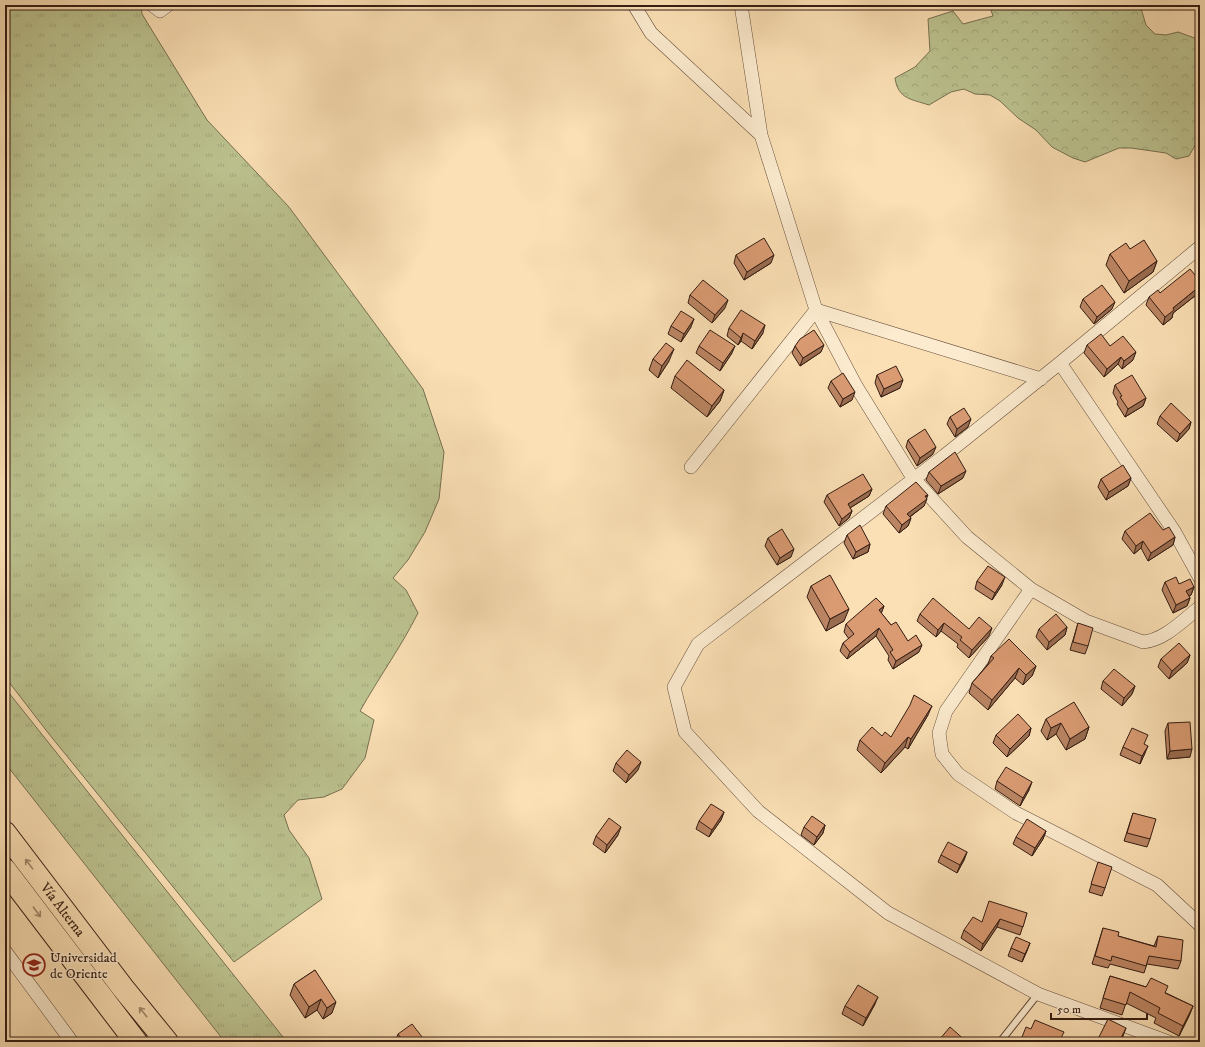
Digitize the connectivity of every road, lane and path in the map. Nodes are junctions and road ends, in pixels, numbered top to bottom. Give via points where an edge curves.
1 (152, 5) edge
2 (168, 5) edge
3 (634, 5) edge
4 (741, 5) edge
5 (762, 135) junction
6 (1200, 247) edge
7 (816, 310) junction
8 (1060, 363) junction
9 (1041, 379) junction
10 (691, 467) dead end
11 (914, 478) junction
12 (1200, 578) edge
13 (1031, 589) junction
14 (1200, 607) edge
15 (5, 833) edge
16 (5, 870) edge
17 (1200, 925) edge
18 (5, 951) edge
19 (1038, 994) junction
20 (72, 1042) edge
21 (136, 1042) edge
22 (167, 1042) edge
23 (1000, 1042) edge
24 (1169, 1042) edge

1 - 2 street via 160,11
3 - 5 street via 652,33
4 - 5 street
5 - 7 street
6 - 8 street
7 - 9 street
7 - 10 street
7 - 11 street via 856,386
8 - 9 street
8 - 12 street via 1174,531
9 - 11 street
11 - 13 street via 967,537
11 - 19 street via 698,644 674,687 681,717 685,732 758,812 888,913
13 - 14 street via 1086,621 1143,642 1160,638
13 - 17 street via 946,711 939,733 942,754 958,774 1016,813 1157,885
22 -> 15 highway, Vía Alterna
16 -> 21 highway, Vía Alterna
18 - 20 street
19 - 23 lane
19 - 24 street

